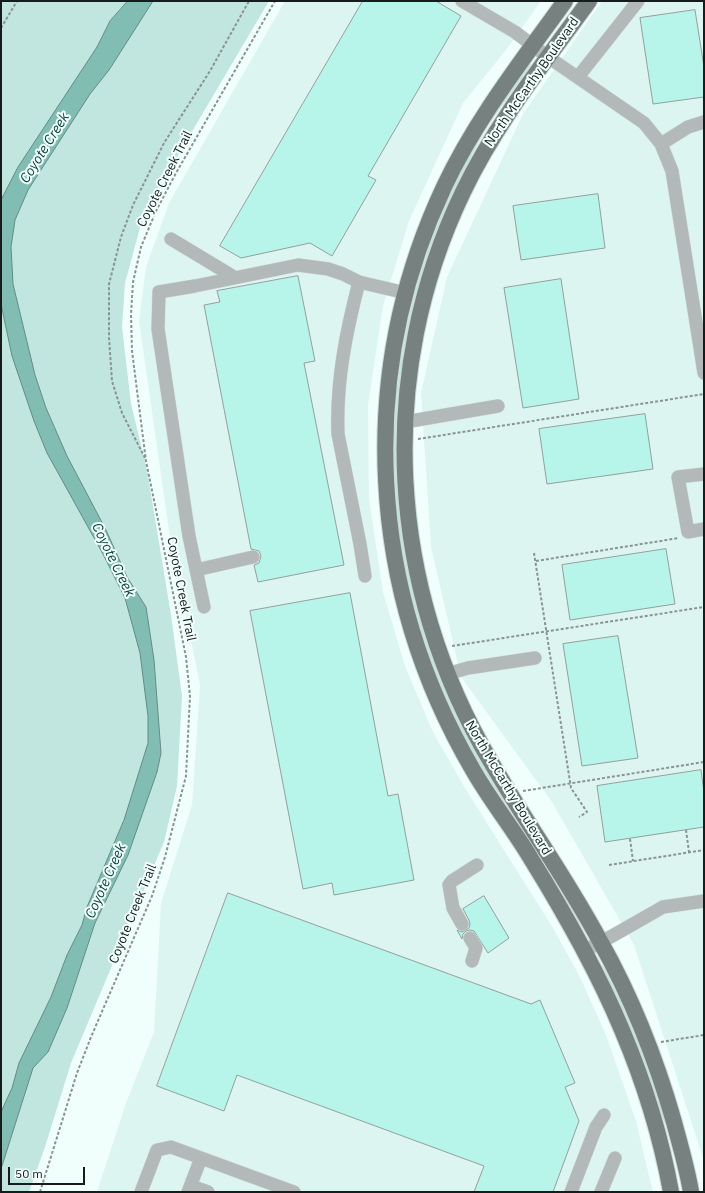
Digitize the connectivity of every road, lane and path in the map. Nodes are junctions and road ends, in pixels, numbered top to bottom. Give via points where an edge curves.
1 (17, 1) edge
2 (249, 1) edge
3 (275, 1) edge
4 (462, 1) edge
5 (565, 1) edge
6 (589, 1) edge
7 (638, 1) edge
8 (1, 28) edge
9 (533, 46) junction
10 (548, 57) junction
11 (578, 77) junction
12 (704, 122) edge
13 (661, 144) junction
14 (171, 239) dead end
15 (234, 277) junction
16 (359, 282) junction
17 (406, 293) junction
18 (704, 373) edge
19 (704, 394) edge
20 (498, 406) dead end
21 (411, 421) junction
22 (418, 439) junction
23 (418, 446) dead end
24 (146, 461) junction
25 (704, 474) edge
26 (704, 529) edge
27 (680, 538) dead end
28 (534, 553) dead end
29 (253, 557) dead end
30 (536, 561) junction
31 (196, 570) junction
32 (365, 576) dead end
33 (704, 607) edge
34 (204, 608) dead end
35 (547, 631) junction
36 (454, 652) dead end
37 (535, 658) dead end
38 (447, 674) junction
39 (704, 762) edge
40 (571, 784) junction
41 (510, 793) junction
42 (579, 816) dead end
43 (686, 830) dead end
44 (630, 839) dead end
45 (704, 850) edge
46 (689, 852) junction
47 (633, 861) junction
48 (477, 865) dead end
49 (609, 865) dead end
50 (704, 900) edge
51 (462, 924) dead end
52 (470, 938) dead end
53 (601, 942) junction
54 (584, 951) junction
55 (472, 961) dead end
56 (704, 1035) edge
57 (648, 1044) junction
58 (604, 1115) dead end
59 (201, 1158) junction
60 (615, 1158) dead end
61 (190, 1189) edge
62 (40, 1192) edge
63 (142, 1192) edge
64 (208, 1192) edge
65 (294, 1192) edge
66 (571, 1192) edge
67 (601, 1192) edge
68 (671, 1192) edge
69 (691, 1192) edge

1 - 8 path
2 - 24 path via 210,71 164,144 133,205 109,284 108,338 112,381 122,413
3 - 24 path, Coyote Creek Trail via 176,173 141,247 133,282 131,314 132,351
4 - 9 lane via 515,32
5 - 9 main road, North McCarthy Boulevard
6 - 10 main road, North McCarthy Boulevard
7 - 11 lane
9 - 10 lane
9 - 17 main road, North McCarthy Boulevard via 497,94 455,165 431,216
10 - 11 lane
10 - 21 main road, North McCarthy Boulevard via 495,133 449,223 426,289 418,322 407,390
11 - 13 lane via 644,123
12 - 13 lane via 688,127
13 - 18 lane via 672,171
14 - 15 lane
15 - 16 lane via 298,265 328,269
15 - 31 lane via 159,292 158,329
16 - 17 lane
16 - 32 lane via 342,359 338,434
17 - 54 main road, North McCarthy Boulevard via 388,388 385,462 392,542 408,620 420,658 454,737 529,855
19 - 22 path
20 - 21 lane
21 - 22 path
21 - 38 main road, North McCarthy Boulevard via 404,461 411,539 417,578 438,652
22 - 23 path
24 - 62 path, Coyote Creek Trail via 190,696 186,776 152,896 77,1073
25 - 26 lane via 678,477 688,532
27 - 30 path
28 - 30 path
29 - 31 lane
30 - 35 path
31 - 34 lane
33 - 35 path
35 - 36 path via 451,646
35 - 40 path
37 - 38 lane via 468,668
38 - 41 main road, North McCarthy Boulevard via 471,728
39 - 40 path
40 - 41 path
40 - 42 path via 587,812
41 - 53 main road, North McCarthy Boulevard
43 - 46 path
44 - 47 path
45 - 46 path
46 - 47 path
47 - 49 path
48 - 51 lane via 449,885 453,908
50 - 53 lane via 663,907
52 - 55 lane via 476,948
53 - 54 lane
53 - 57 main road, North McCarthy Boulevard
54 - 68 main road, North McCarthy Boulevard via 616,1017 638,1072 661,1147
56 - 57 path
57 - 69 main road, North McCarthy Boulevard via 668,1102
58 - 66 lane via 596,1127
59 - 61 lane
59 - 63 lane via 171,1147 157,1150
59 - 65 lane
60 - 67 lane
61 - 64 lane

